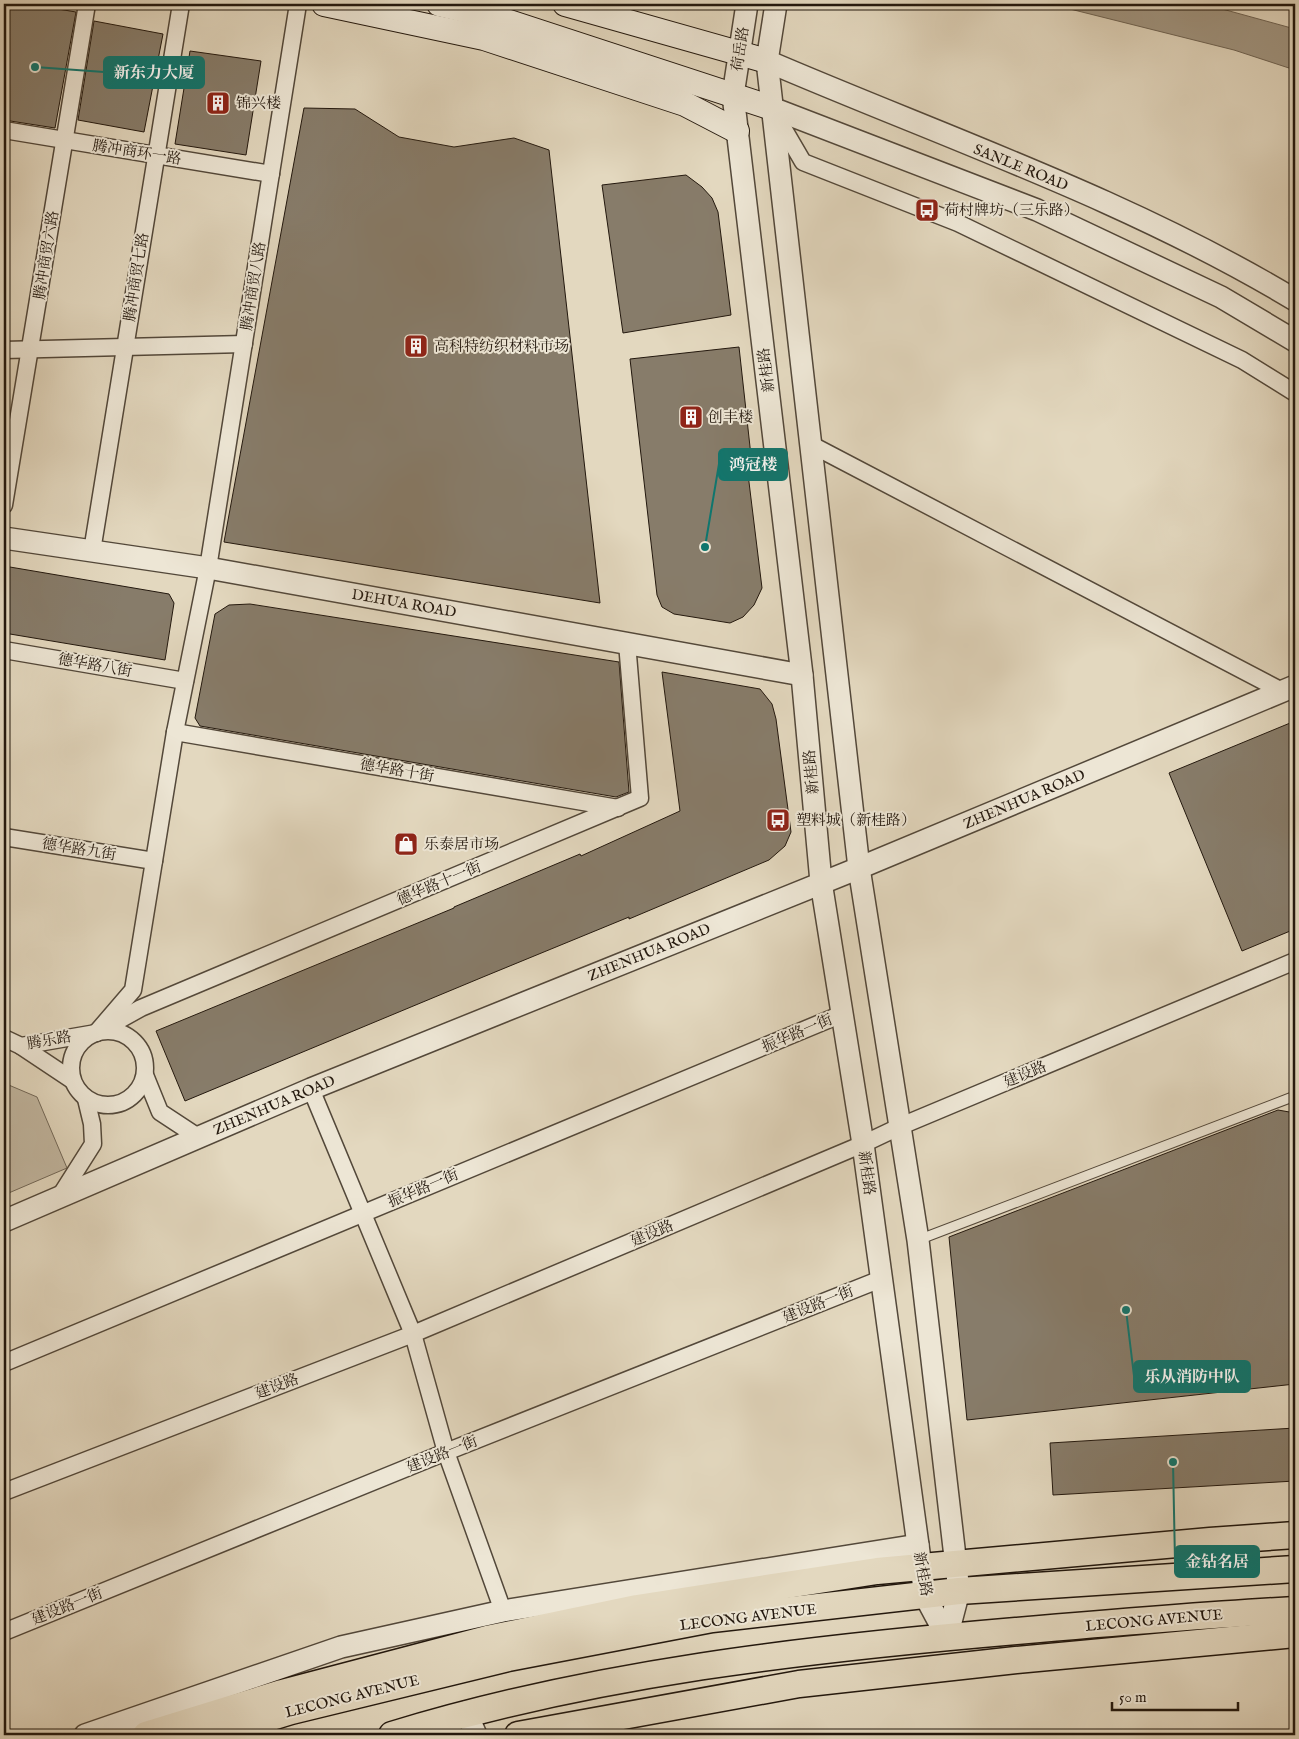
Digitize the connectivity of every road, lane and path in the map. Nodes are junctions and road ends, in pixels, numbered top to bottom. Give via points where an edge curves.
1 (87, 4) edge
2 (181, 4) edge
3 (298, 4) edge
4 (324, 4) edge
5 (439, 4) edge
6 (564, 4) edge
7 (747, 4) edge
8 (776, 4) edge
9 (739, 52) junction
10 (767, 61) junction
11 (733, 95) junction
12 (772, 108) junction
13 (4, 130) edge
14 (737, 131) junction
15 (65, 140) junction
16 (156, 155) junction
17 (271, 174) junction
18 (1295, 300) edge
19 (1295, 341) edge
20 (244, 344) junction
21 (125, 347) junction
22 (30, 348) junction
23 (4, 350) edge
24 (1295, 393) edge
25 (810, 444) junction
26 (4, 505) edge
27 (4, 538) edge
28 (92, 551) junction
29 (208, 568) junction
30 (627, 643) junction
31 (4, 652) edge
32 (802, 675) junction
33 (185, 681) junction
34 (1288, 689) edge
35 (175, 732) junction
36 (618, 808) junction
37 (4, 837) edge
38 (154, 861) junction
39 (859, 868) junction
40 (821, 882) junction
41 (1295, 961) edge
42 (842, 1014) junction
43 (96, 1033) junction
44 (4, 1038) edge
45 (21, 1046) junction
46 (145, 1075) junction
47 (72, 1080) junction
48 (311, 1089) junction
49 (1295, 1096) edge
50 (86, 1099) junction
51 (901, 1126) junction
52 (198, 1137) junction
53 (863, 1144) junction
54 (60, 1196) junction
55 (363, 1214) junction
56 (4, 1221) edge
57 (918, 1240) junction
58 (881, 1279) junction
59 (413, 1334) junction
60 (4, 1363) edge
61 (446, 1452) junction
62 (4, 1492) edge
63 (1295, 1536) edge
64 (919, 1556) junction
65 (956, 1565) junction
66 (1295, 1569) edge
67 (959, 1591) junction
68 (925, 1596) junction
69 (1295, 1610) edge
70 (503, 1611) junction
71 (4, 1632) edge
72 (1295, 1634) edge
73 (948, 1637) junction
74 (471, 1724) edge
75 (85, 1735) edge
76 (146, 1735) edge
77 (213, 1735) edge
78 (392, 1735) edge
79 (518, 1735) edge

1 - 15 street, 腾冲商贸六路
2 - 16 street, 腾冲商贸七路
3 - 17 street, 腾冲商贸八路
4 - 14 main road via 484,38 686,104
5 - 11 main road via 494,17
6 - 9 main road
7 - 9 street, 荷岳路
8 - 10 street, 荷岳路
9 - 10 main road
9 - 11 street, 荷岳路
10 - 12 street, 荷岳路
10 - 18 street, SANLE ROAD via 889,114 1052,178 1238,265
11 - 12 main road
11 - 14 street, 新桂路
12 - 19 street via 1037,210 1221,297
12 - 24 street via 803,162 958,223 1242,360
12 - 25 street, 新桂路
13 - 15 street, 腾冲商环一路
14 - 32 street, 新桂路
15 - 16 street, 腾冲商环一路
15 - 22 street, 腾冲商贸六路
16 - 17 street, 腾冲商环一路
16 - 21 street, 腾冲商贸七路
17 - 20 street, 腾冲商贸八路
20 - 21 street
20 - 29 street, 腾冲商贸八路
21 - 22 street
21 - 28 street, 腾冲商贸七路
22 - 23 street
22 - 26 street, 腾冲商贸六路
25 - 34 street
25 - 39 street, 新桂路
27 - 28 street, DEHUA ROAD
28 - 29 street, DEHUA ROAD
29 - 30 street, DEHUA ROAD
29 - 33 street, 腾冲商贸八路
30 - 32 street, DEHUA ROAD
30 - 36 street, 德华路十一街 via 640,798
31 - 33 street, 德华路八街
32 - 40 street, 新桂路
33 - 35 street, 腾冲商贸八路
34 - 39 street, ZHENHUA ROAD
35 - 36 street, 德华路十街
35 - 38 street, 腾冲商贸八路
36 - 43 street, 德华路十一街 via 141,1008
37 - 38 street, 德华路九街
38 - 43 street, 腾冲商贸八路 via 133,990
39 - 40 street, ZHENHUA ROAD
39 - 51 street, 新桂路
40 - 42 street, 新桂路
40 - 48 street, ZHENHUA ROAD
41 - 51 street, 建设路
42 - 53 street, 新桂路
42 - 55 street, 振华路一街
43 - 45 street, 腾乐路
43 - 46 street via 122,1033 133,1040 141,1050
43 - 47 street via 78,1046 70,1069
44 - 45 street, 腾乐路
45 - 47 street
46 - 50 street via 141,1088 121,1104 108,1106
46 - 52 street via 160,1112
47 - 50 street
48 - 52 street, ZHENHUA ROAD
48 - 55 street
49 - 57 lane
50 - 54 street via 93,1144
51 - 53 street, 建设路
51 - 57 street, 新桂路
52 - 54 street, ZHENHUA ROAD
53 - 58 street, 新桂路
53 - 59 street, 建设路
54 - 56 street, ZHENHUA ROAD
55 - 59 street
55 - 60 street, 振华路一街
57 - 65 street, 新桂路
58 - 61 street, 建设路一街
58 - 64 street, 新桂路
59 - 61 street
59 - 62 street, 建设路
61 - 70 street
61 - 71 street, 建设路一街
63 - 65 main road
64 - 65 main road
64 - 68 street, 新桂路
64 - 70 street
64 - 76 main road via 877,1571 637,1608 487,1639 282,1693
65 - 67 street, 新桂路
66 - 67 main road, LECONG AVENUE
67 - 68 main road, LECONG AVENUE
67 - 73 street, 新桂路
68 - 73 street, 新桂路
68 - 77 main road, LECONG AVENUE via 712,1619 508,1658 292,1710
69 - 73 main road, LECONG AVENUE
70 - 75 street via 341,1647
72 - 79 main road via 799,1684
73 - 74 main road, LECONG AVENUE via 836,1647 646,1676
74 - 78 main road, LECONG AVENUE

